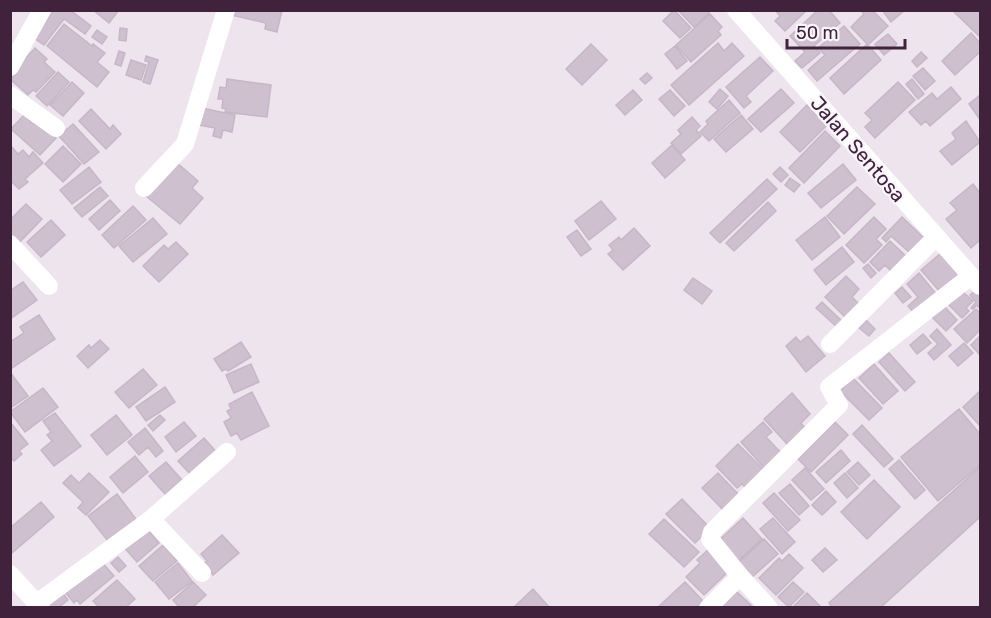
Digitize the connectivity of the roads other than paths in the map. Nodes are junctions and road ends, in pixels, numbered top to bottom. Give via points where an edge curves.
1 (42, 10) edge
2 (226, 10) edge
3 (736, 10) edge
4 (10, 67) edge
5 (10, 95) edge
6 (56, 128) dead end
7 (144, 188) dead end
8 (936, 237) junction
9 (10, 244) edge
10 (976, 281) edge
11 (49, 286) dead end
12 (830, 344) dead end
13 (227, 452) dead end
14 (151, 519) junction
15 (202, 573) dead end
16 (10, 574) edge
17 (740, 576) junction
18 (39, 605) edge
19 (708, 608) edge
20 (769, 608) edge

1 - 4 street
2 - 7 street via 185,144
3 - 8 street, Jalan Sentosa
5 - 6 street
8 - 10 street, Jalan Sentosa
8 - 12 street
9 - 11 street
10 - 17 street via 829,387 839,405 712,532 710,539
13 - 14 street
14 - 15 street
14 - 18 street
16 - 18 street
17 - 19 street
17 - 20 street

